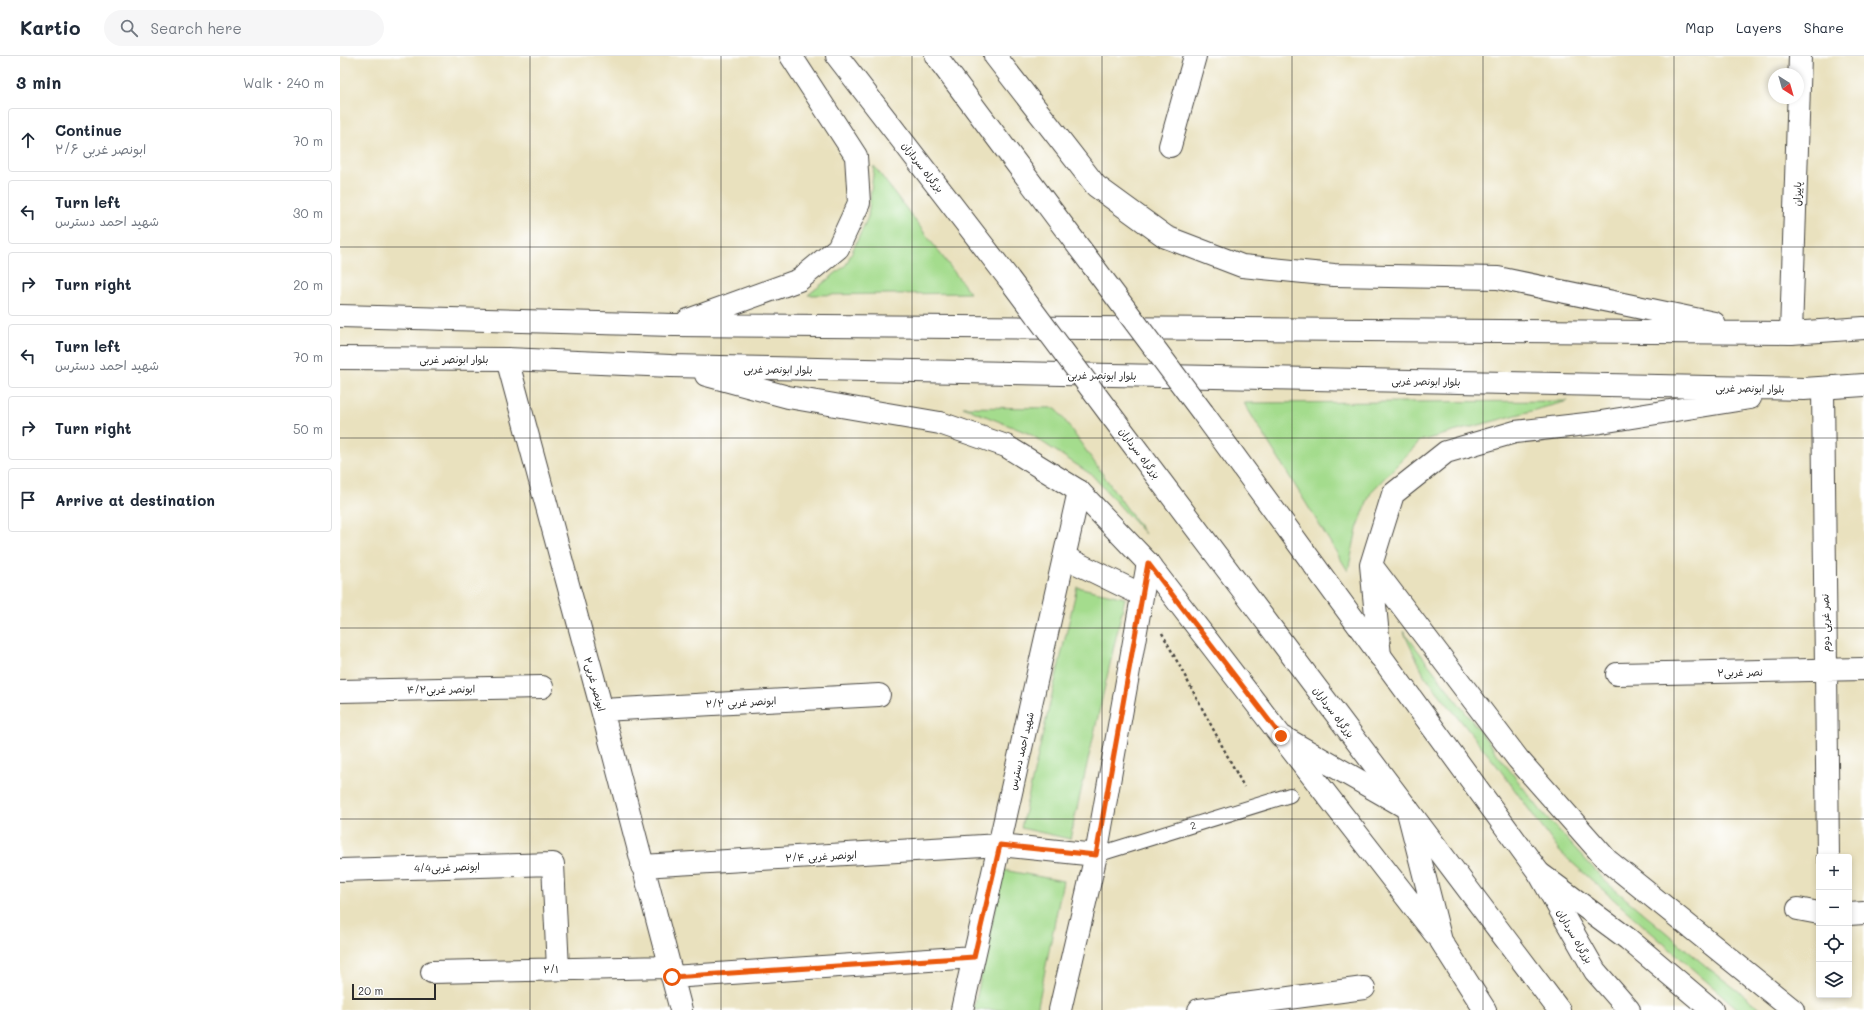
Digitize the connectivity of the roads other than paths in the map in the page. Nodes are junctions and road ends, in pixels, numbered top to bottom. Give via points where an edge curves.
1 (791, 56) edge
2 (837, 56) edge
3 (936, 56) edge
4 (995, 56) edge
5 (1195, 56) edge
6 (1800, 56) edge
7 (1170, 146) dead end
8 (340, 316) edge
9 (674, 325) junction
10 (1864, 328) edge
11 (1762, 333) junction
12 (1791, 333) junction
13 (340, 358) edge
14 (507, 359) junction
15 (672, 366) junction
16 (1864, 385) edge
17 (1813, 388) junction
18 (1079, 491) junction
19 (1064, 557) junction
20 (1148, 563) junction
21 (1371, 565) junction
22 (1142, 595) junction
23 (1380, 656) junction
24 (1864, 669) edge
25 (1826, 670) junction
26 (1617, 674) dead end
27 (542, 687) dead end
28 (340, 691) edge
29 (879, 695) dead end
30 (602, 710) junction
31 (1281, 736) junction
32 (1290, 795) dead end
33 (1407, 808) junction
34 (1000, 845) junction
35 (1828, 854) edge
36 (1096, 855) junction
37 (642, 866) junction
38 (340, 870) edge
39 (1539, 872) junction
40 (1864, 913) edge
41 (1852, 914) edge
42 (1441, 941) junction
43 (974, 957) junction
44 (558, 969) junction
45 (432, 972) dead end
46 (670, 972) junction
47 (1364, 988) dead end
48 (681, 1010) edge
49 (962, 1010) edge
50 (1060, 1010) edge
51 (1199, 1010) edge
52 (1485, 1010) edge
53 (1559, 1010) edge
54 (1629, 1010) edge
55 (1712, 1010) edge
56 (1793, 1010) edge

1 - 9 main road via 856,156 859,203 838,248 799,280
2 - 33 main road, بزرگراه سرداران, bridge via 1009,279
3 - 23 main road, بزرگراه سرداران, bridge
4 - 11 main road via 1096,186 1166,237 1242,266 1334,275 1498,278
5 - 7 main road
6 - 12 main road, پاییزان
8 - 9 main road
9 - 11 main road
10 - 12 main road
11 - 12 main road
13 - 14 main road, بلوار ابونصر غربی
14 - 15 main road, بلوار ابونصر غربی
14 - 30 main road, ۲ابونصر غربی
15 - 17 main road, بلوار ابونصر غربی
15 - 18 main road via 788,397 940,423 1006,446
16 - 17 main road, بلوار ابونصر غربی
17 - 21 main road via 1595,424 1515,432 1446,452 1393,494
17 - 25 main road, نصر غربی دوم
18 - 19 main road, شهید احمد دسترس
18 - 20 main road
19 - 22 main road
19 - 34 main road, شهید احمد دسترس
20 - 22 main road
20 - 31 main road
21 - 23 main road
21 - 56 main road via 1518,759 1607,860
22 - 36 main road
23 - 39 main road, بزرگراه سرداران
24 - 25 main road, نصر غربی۲
25 - 26 main road, نصر غربی۲
25 - 35 main road, نصر غربی دوم
27 - 28 main road, ۴/۲ابونصر غربی
29 - 30 main road, ابونصر غربی ۲/۲
30 - 37 main road, ۲ابونصر غربی
31 - 33 main road
31 - 42 main road
32 - 36 lane, 2
33 - 42 main road
33 - 53 main road, بزرگراه سرداران
34 - 36 main road, ابونصر غربی ۲/۴
34 - 37 main road, ابونصر غربی ۲/۴
34 - 43 main road, شهید احمد دسترس
36 - 50 main road
37 - 46 main road, ۲ابونصر غربی
38 - 44 main road, 4/4ابونصر غربی via 554,864
39 - 54 main road, بزرگراه سرداران via 1595,971
39 - 55 main road via 1628,939
40 - 41 main road
42 - 52 main road
43 - 46 main road, ۲/۱
43 - 49 main road, شهید احمد دسترس
44 - 45 main road, ۲/۱
44 - 46 main road, ۲/۱
46 - 48 main road, ۲ابونصر غربی
47 - 51 main road

